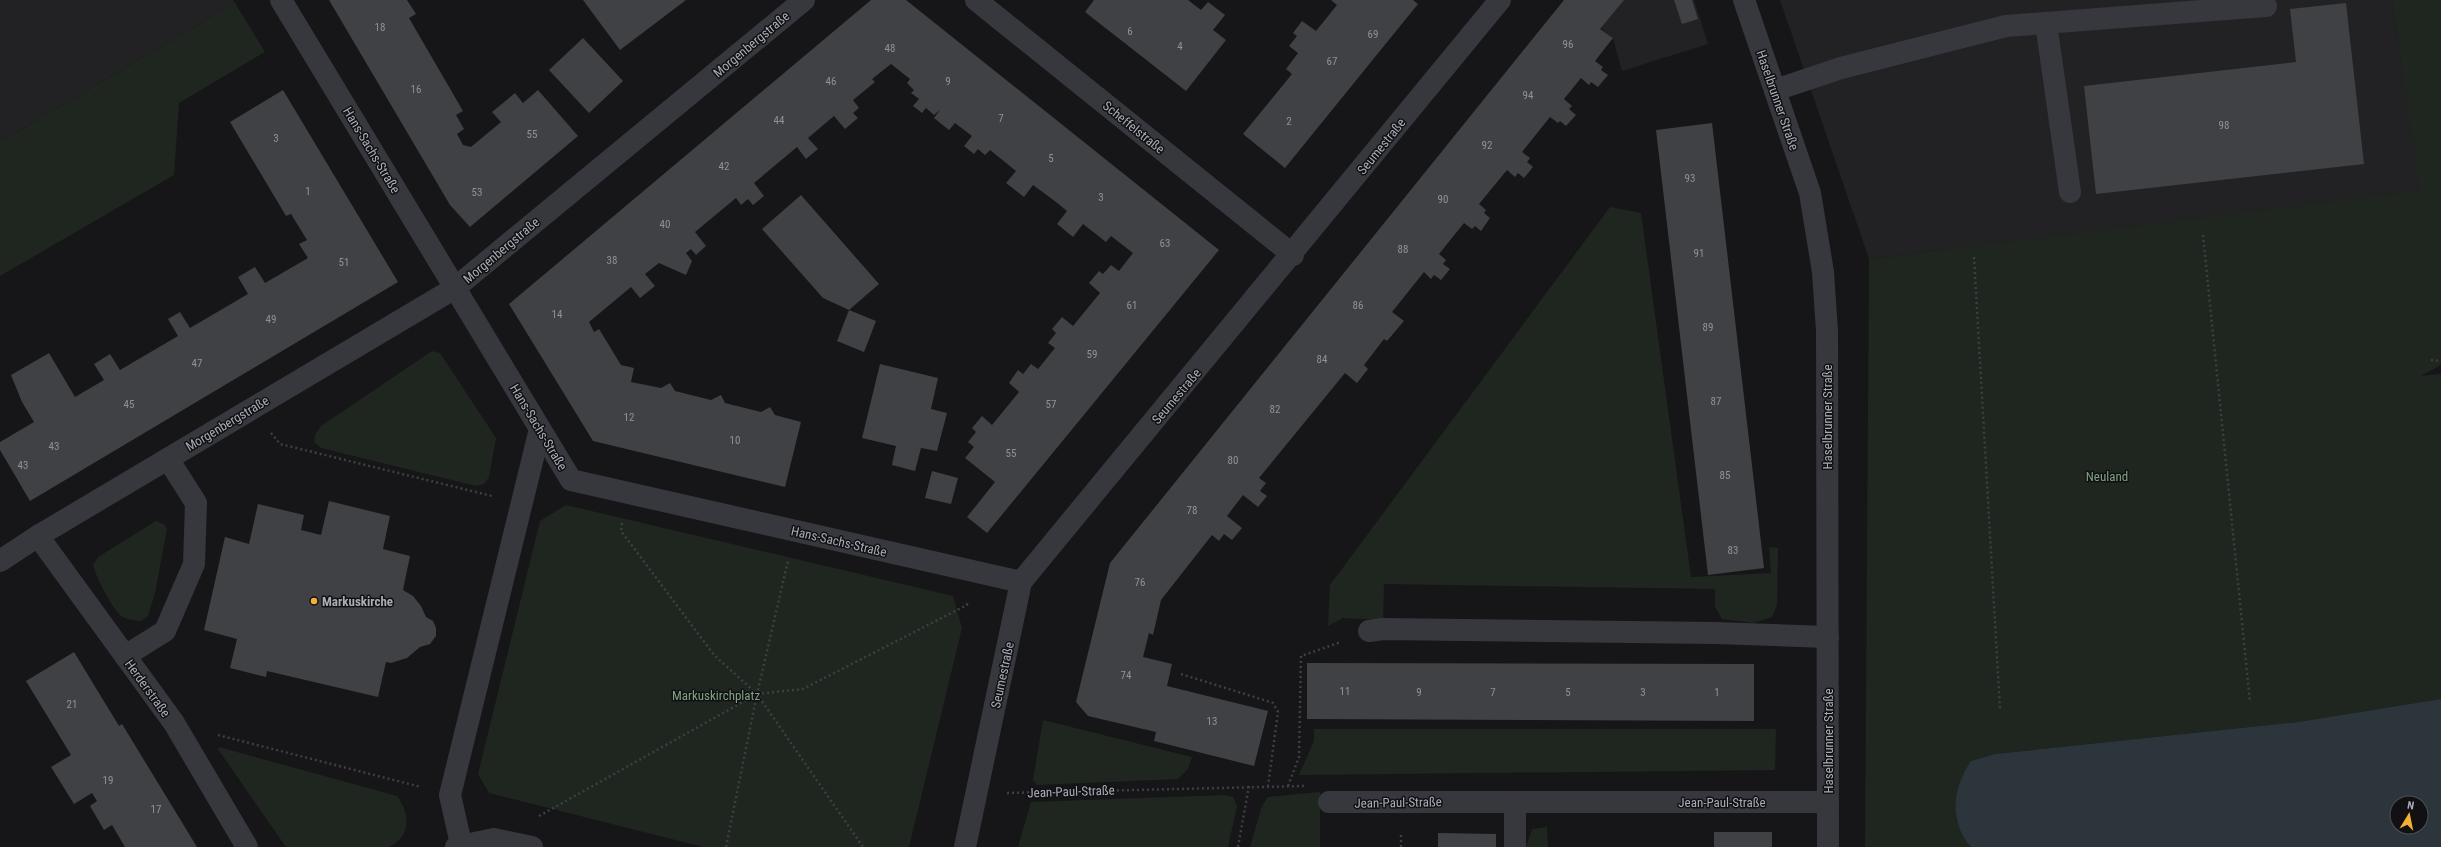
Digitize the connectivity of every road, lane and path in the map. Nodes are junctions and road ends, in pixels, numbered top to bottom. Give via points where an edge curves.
1 (281, 0) edge
2 (804, 0) edge
3 (976, 0) edge
4 (1500, 0) edge
5 (1744, 0) edge
6 (2266, 6) dead end
7 (2046, 22) junction
8 (1775, 90) junction
9 (2070, 192) dead end
10 (2203, 235) dead end
11 (1293, 255) junction
12 (1974, 257) dead end
13 (455, 288) junction
14 (2431, 360) dead end
15 (2441, 361) edge
16 (250, 410) junction
17 (540, 429) junction
18 (168, 459) junction
19 (626, 492) junction
20 (522, 503) junction
21 (796, 531) junction
22 (38, 536) junction
23 (0, 561) edge
24 (974, 572) junction
25 (1021, 582) junction
26 (1369, 631) joint
27 (1828, 637) junction
28 (126, 656) junction
29 (1181, 674) dead end
30 (757, 694) junction
31 (2250, 702) dead end
32 (2000, 709) dead end
33 (174, 723) junction
34 (1249, 786) junction
35 (1268, 786) junction
36 (1288, 786) junction
37 (450, 794) junction
38 (977, 794) junction
39 (1330, 802) joint
40 (1515, 802) junction
41 (1828, 802) junction
42 (525, 845) edge
43 (458, 846) edge
44 (247, 847) edge
45 (726, 847) edge
46 (863, 847) edge
47 (965, 847) edge
48 (1238, 847) edge
49 (1515, 847) edge
50 (1828, 847) edge

1 - 13 street, Hans-Sachs-Straße
2 - 13 street, Morgenbergstraße
3 - 11 street, Scheffelstraße
4 - 11 street, Seumestraße
5 - 8 street, Haselbrunner Straße
6 - 7 street
7 - 8 street via 2006,26 1841,68
7 - 9 street
8 - 27 street, Haselbrunner Straße via 1810,193 1823,272 1827,331
10 - 31 path
11 - 25 street, Seumestraße
12 - 32 path
13 - 16 street, Morgenbergstraße
13 - 17 street, Hans-Sachs-Straße
14 - 15 path
16 - 18 street, Morgenbergstraße
16 - 20 path via 280,444
17 - 19 street, Hans-Sachs-Straße via 571,480
17 - 20 street
18 - 22 street, Morgenbergstraße
18 - 28 street via 196,503 194,564 166,631
19 - 21 street, Hans-Sachs-Straße
19 - 30 path via 621,532 714,655
20 - 37 street
21 - 24 street, Hans-Sachs-Straße
21 - 30 path
22 - 23 street, Morgenbergstraße
22 - 28 street, Herderstraße
24 - 25 street, Hans-Sachs-Straße
24 - 30 path via 967,605 803,689
25 - 38 street, Seumestraße
26 - 27 street via 1383,629 1715,633
26 - 36 path via 1301,656 1299,756
27 - 41 street, Haselbrunner Straße
28 - 33 street, Herderstraße
29 - 35 path via 1272,703 1278,712
30 - 42 path via 526,823
30 - 45 path
30 - 46 path
33 - 37 path
33 - 44 street, Herderstraße
34 - 35 path, Jean-Paul-Straße
34 - 38 path, Jean-Paul-Straße
34 - 48 path
35 - 36 path, Jean-Paul-Straße
36 - 39 path, Jean-Paul-Straße via 1319,786
37 - 43 street
38 - 47 street, Seumestraße
39 - 40 street, Jean-Paul-Straße
40 - 41 street, Jean-Paul-Straße
40 - 49 street
41 - 50 street, Haselbrunner Straße
42 - 43 street via 494,839

